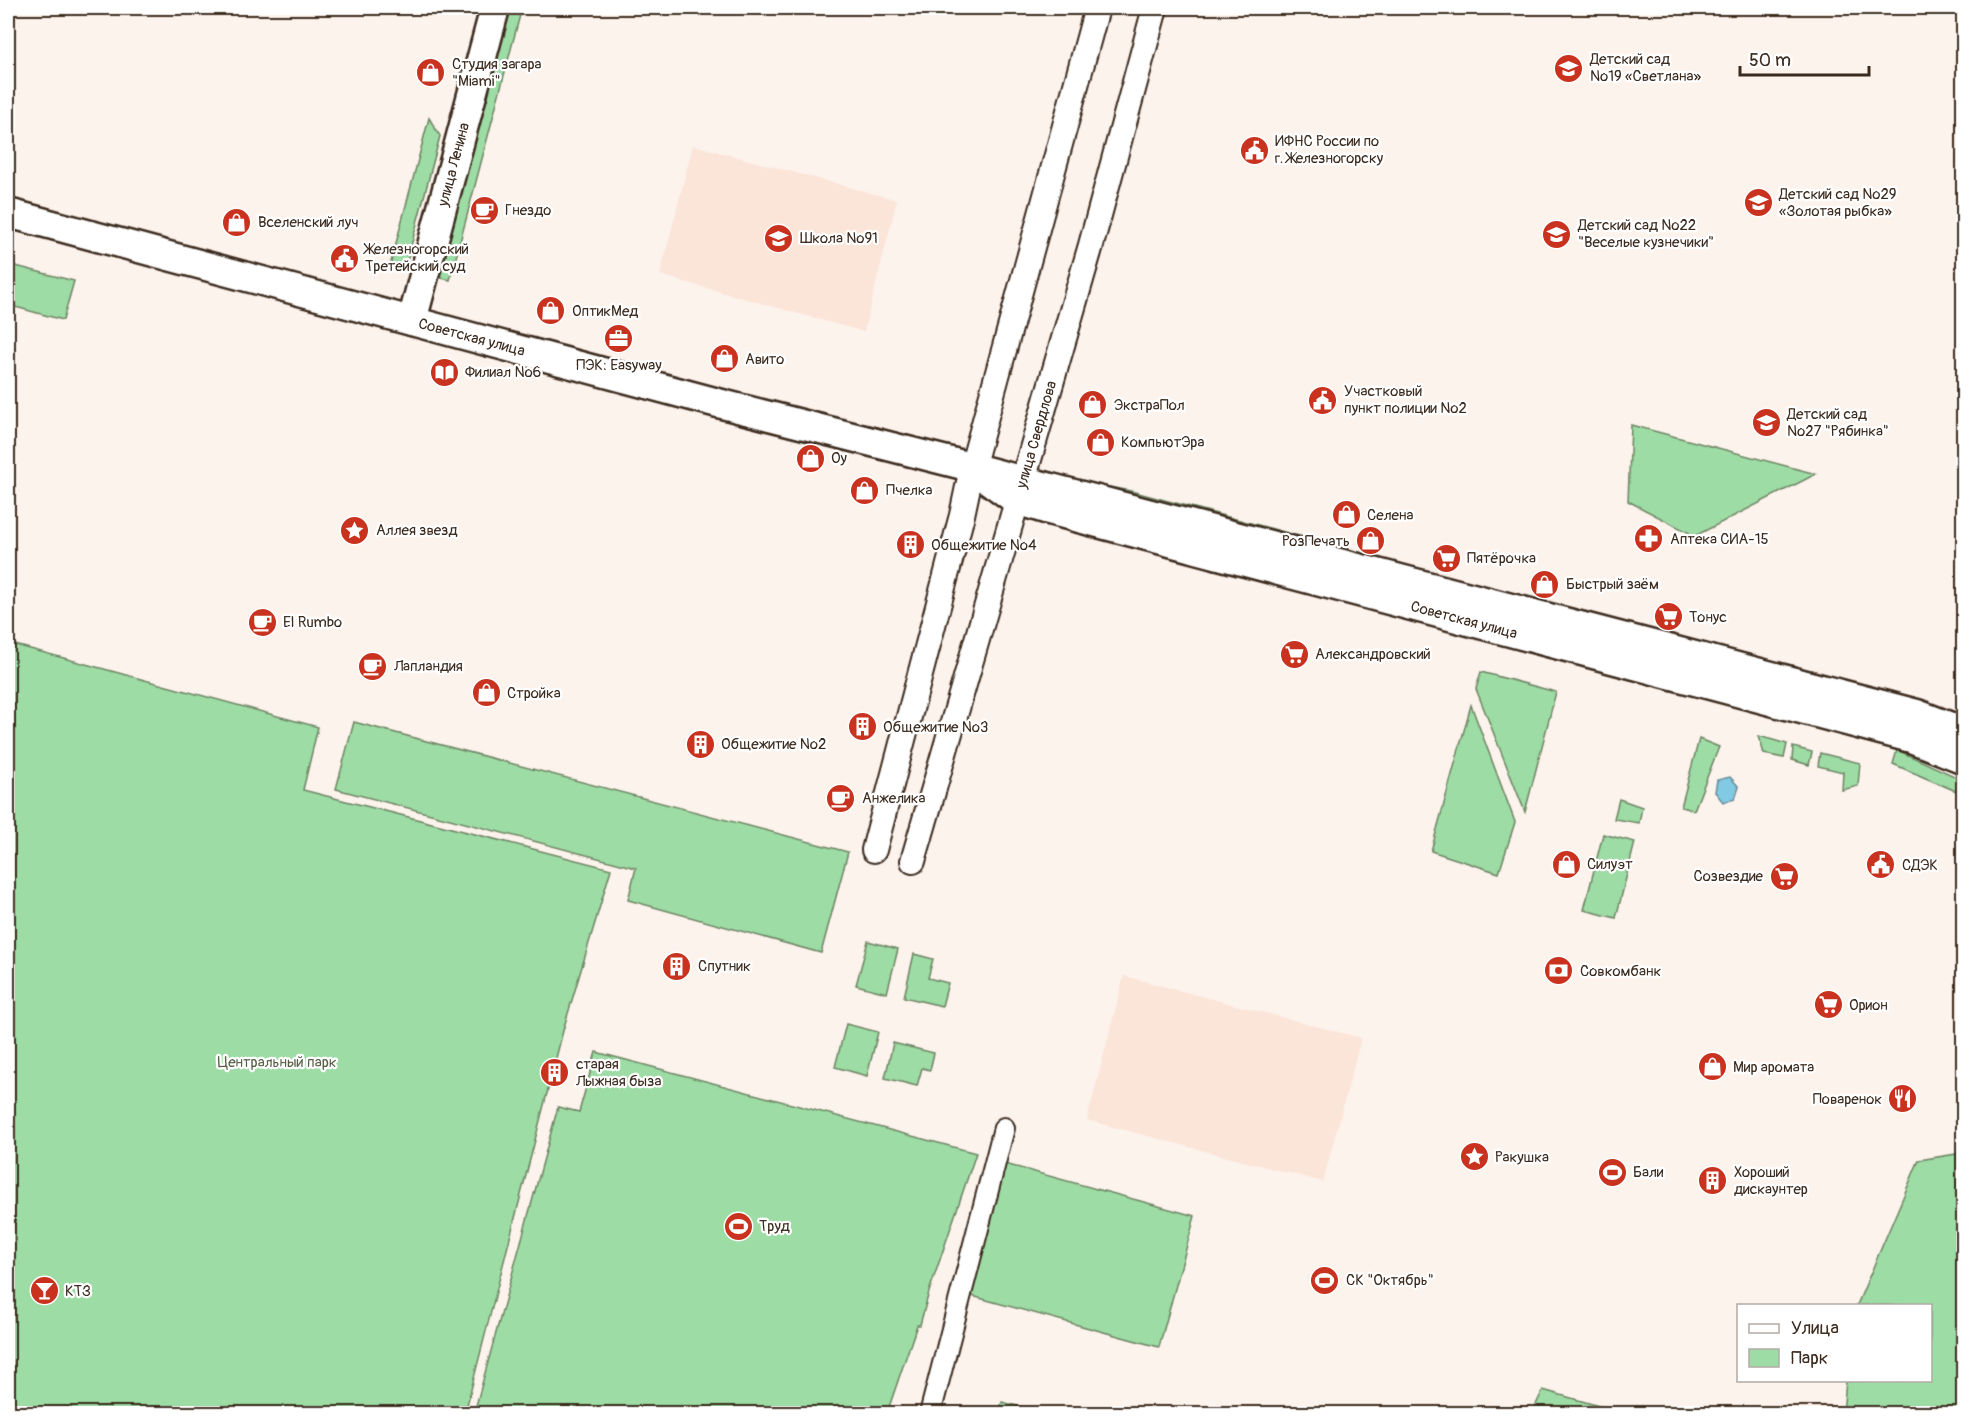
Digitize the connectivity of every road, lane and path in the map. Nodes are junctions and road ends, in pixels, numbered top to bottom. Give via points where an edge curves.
1 (495, 8) edge
2 (1097, 8) edge
3 (1155, 8) edge
4 (8, 213) edge
5 (412, 321) junction
6 (972, 468) junction
7 (1019, 490) junction
8 (1914, 726) junction
9 (1964, 732) edge
10 (1964, 759) edge
11 (874, 850) dead end
12 (913, 861) dead end
13 (1004, 1128) dead end
14 (930, 1413) edge

1 - 5 main road, улица Ленина
2 - 6 street
3 - 7 street, улица Свердлова
4 - 5 main road, Советская улица
5 - 6 main road, Советская улица
6 - 7 main road, Советская улица
6 - 11 street
7 - 8 main road, Советская улица
7 - 12 street, улица Свердлова
8 - 9 main road, Советская улица
8 - 10 main road, Советская улица
13 - 14 street

